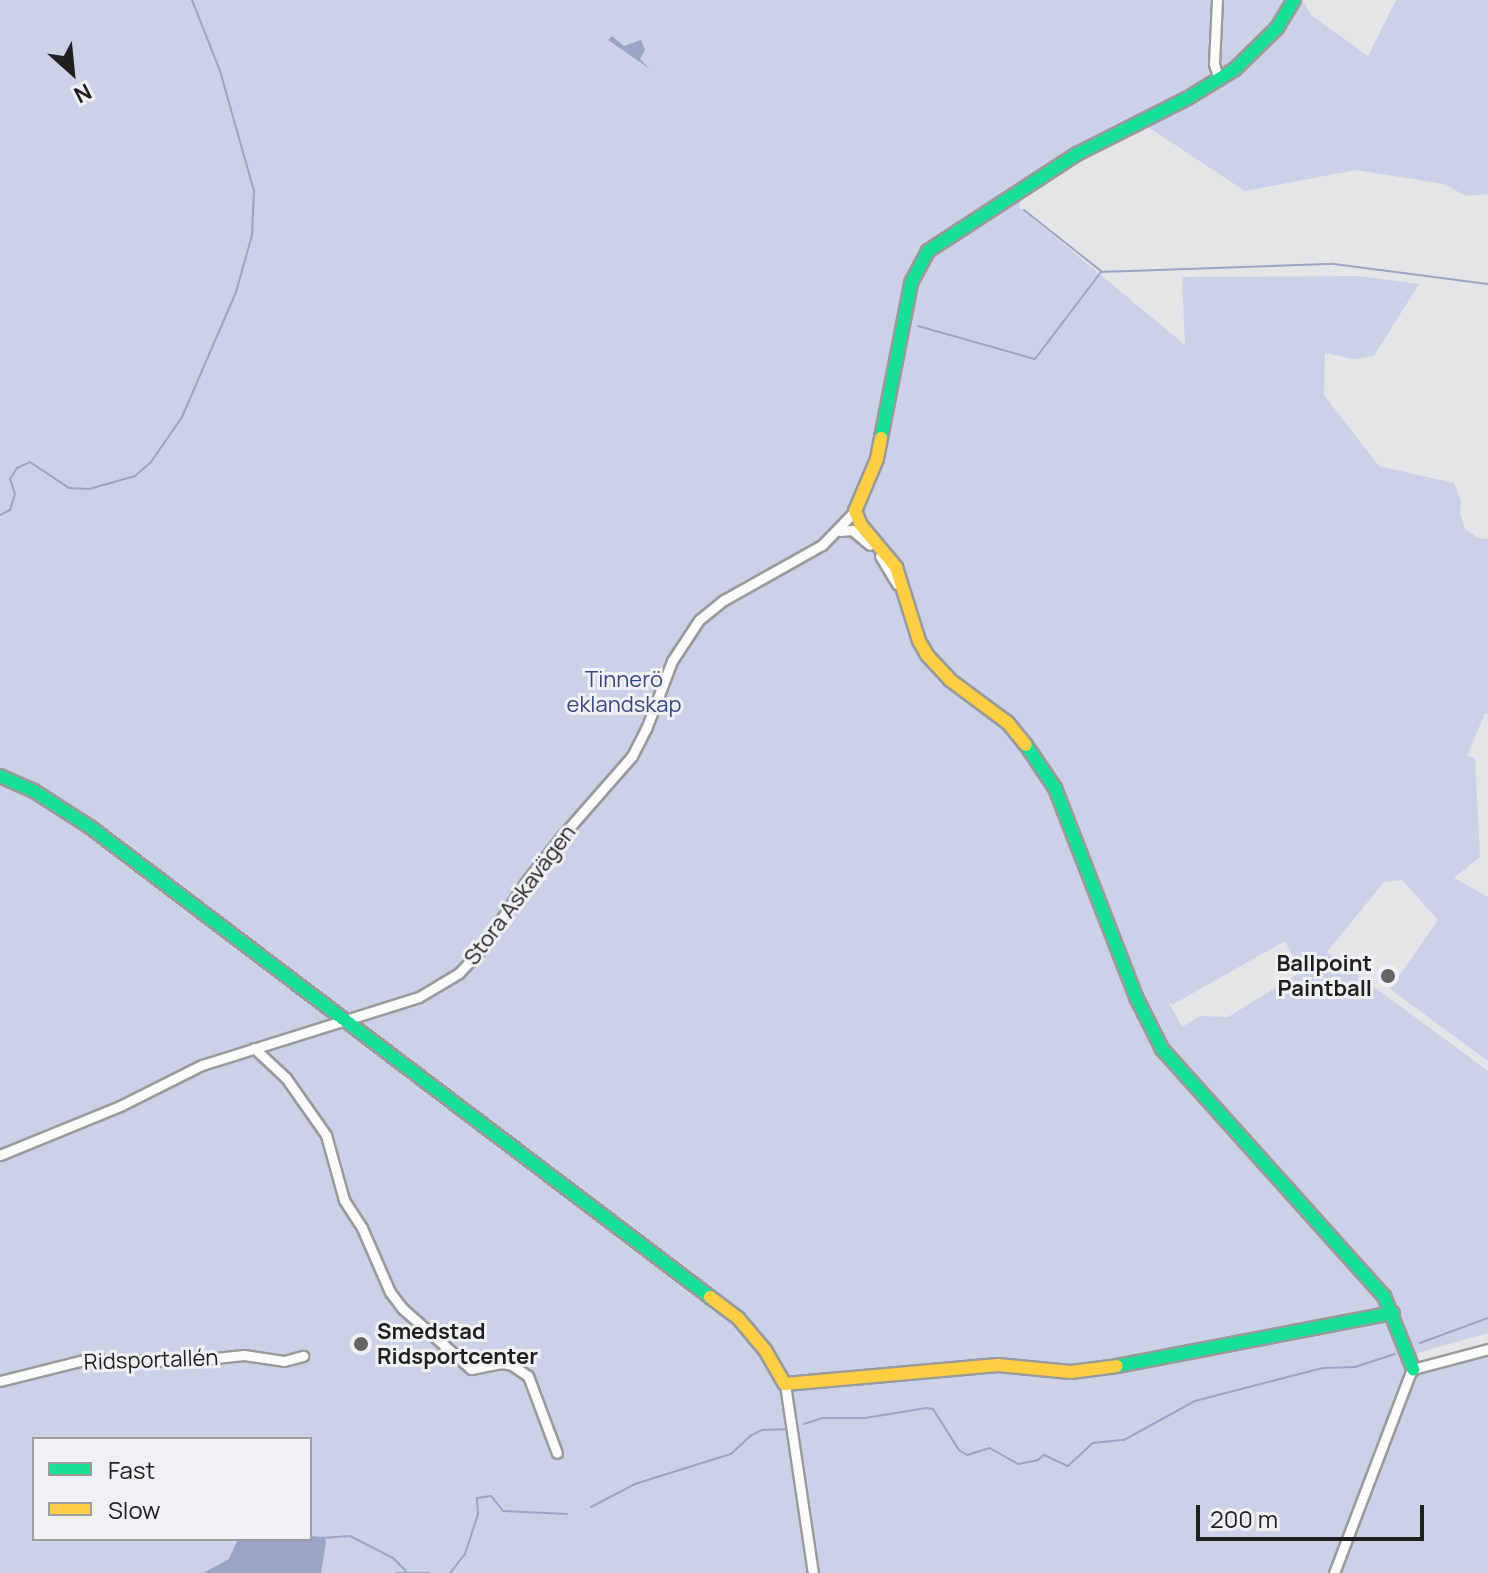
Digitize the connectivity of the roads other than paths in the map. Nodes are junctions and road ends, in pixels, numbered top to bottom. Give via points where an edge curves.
1 (1217, 0) edge
2 (1294, 0) edge
3 (1219, 79) junction
4 (855, 511) junction
5 (840, 531) junction
6 (907, 602) junction
7 (0, 776) edge
8 (345, 1019) junction
9 (254, 1048) junction
10 (0, 1155) edge
11 (1393, 1313) junction
12 (1488, 1349) edge
13 (303, 1356) dead end
14 (1413, 1369) junction
15 (0, 1381) edge
16 (785, 1384) junction
17 (557, 1453) dead end
18 (813, 1573) edge
19 (1334, 1573) edge

1 - 3 street via 1214,64
2 - 3 street via 1265,42
3 - 4 street via 1077,154 928,251 911,283 877,459
4 - 5 street, Stora Askavägen
4 - 6 street via 896,567
5 - 6 street via 852,530 868,542
5 - 8 street, Stora Askavägen via 699,620 672,661 632,756 556,843 472,961 430,992
6 - 11 street via 919,641 935,666 1008,723 1042,765 1162,1049 1365,1274
7 - 8 street via 90,827
8 - 9 street, Stora Askavägen
8 - 16 street via 738,1318
9 - 10 street, Stora Askavägen via 202,1065 120,1106
9 - 17 street via 286,1078 326,1135 338,1185 390,1292 471,1369 501,1363 528,1376
11 - 14 street
11 - 16 street via 1103,1369 1071,1372 998,1365
12 - 14 street
13 - 15 street, Ridsportallén via 284,1361 244,1355 187,1361 84,1360
14 - 19 street
16 - 18 street

